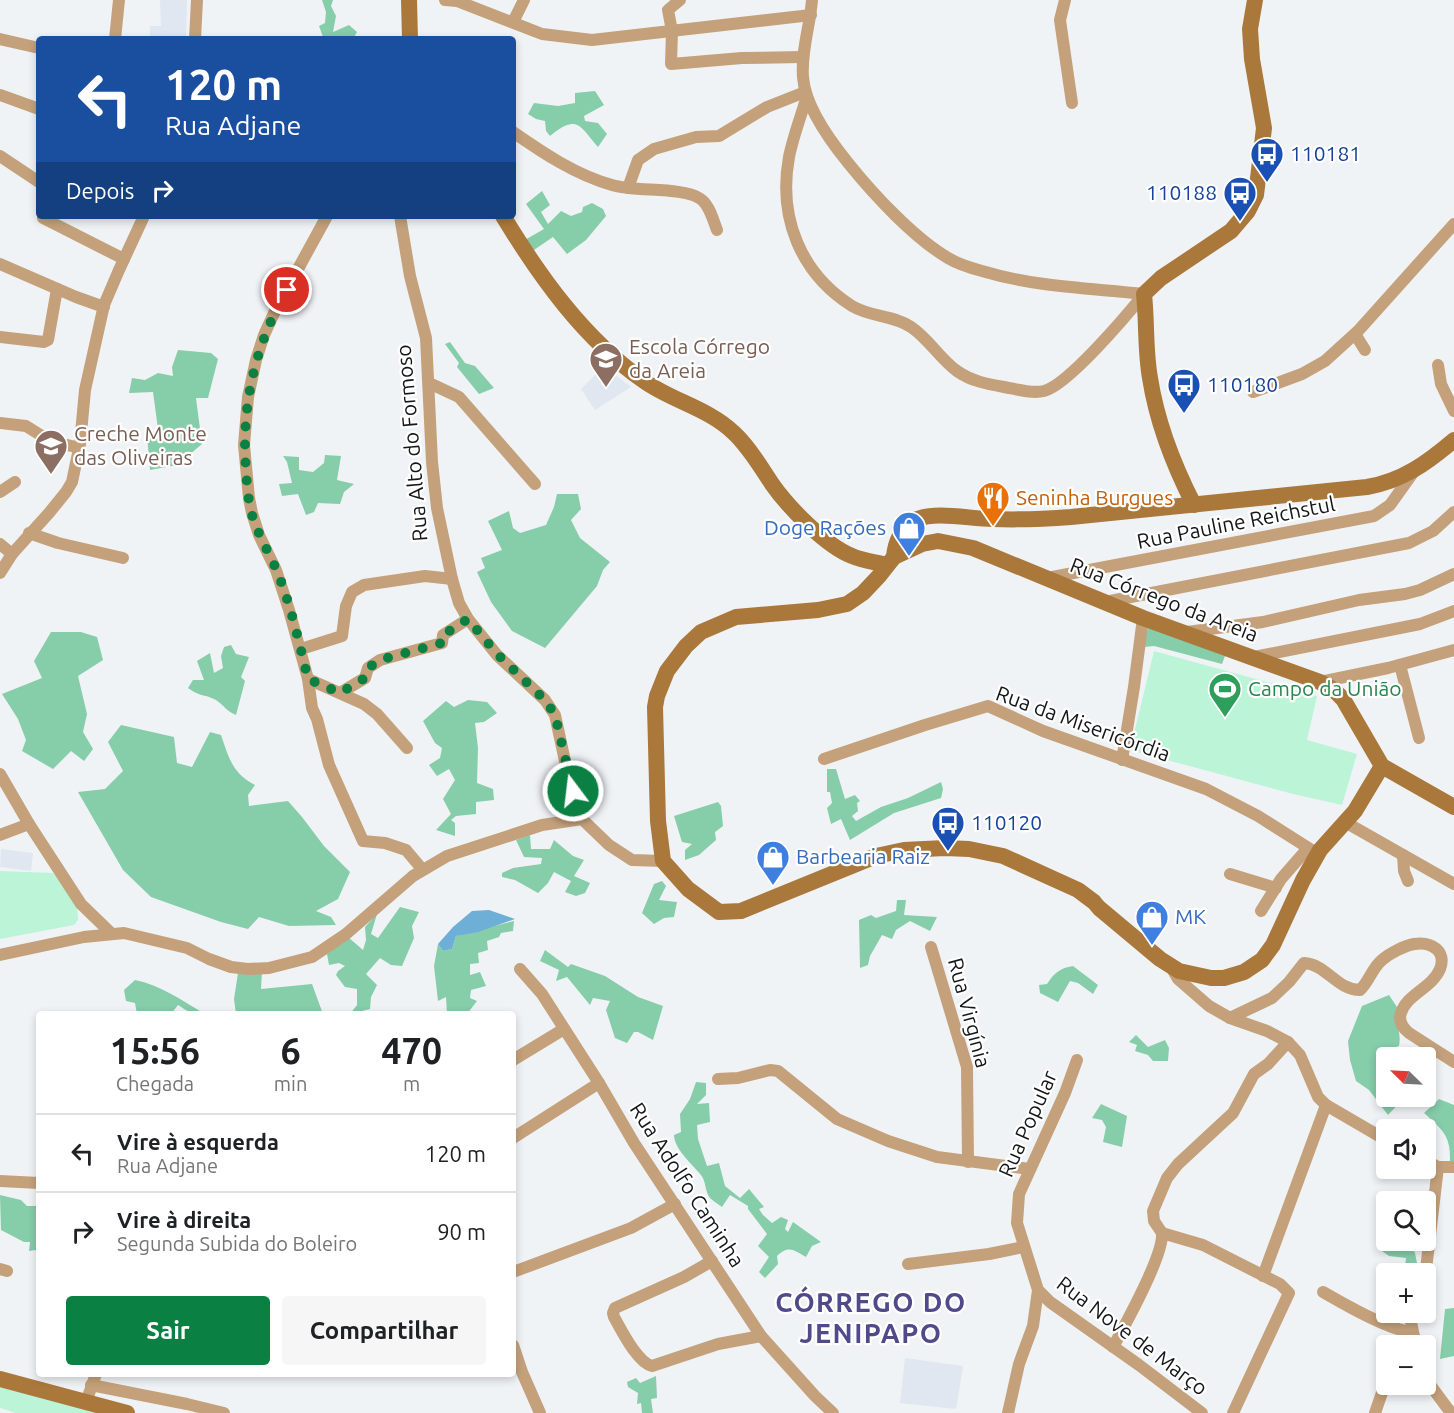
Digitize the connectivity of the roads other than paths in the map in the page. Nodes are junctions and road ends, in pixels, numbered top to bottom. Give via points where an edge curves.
1 (119, 0) edge
2 (197, 0) edge
3 (409, 0) edge
4 (445, 0) edge
5 (524, 0) edge
6 (680, 0) edge
7 (812, 0) edge
8 (1065, 0) edge
9 (1255, 0) edge
10 (811, 15) junction
11 (513, 22) junction
12 (672, 31) junction
13 (115, 36) edge
14 (195, 36) edge
15 (410, 36) edge
16 (0, 39) edge
17 (36, 47) edge
18 (803, 57) junction
19 (806, 94) junction
20 (0, 95) edge
21 (1072, 103) dead end
22 (36, 108) edge
23 (516, 134) edge
24 (0, 156) edge
25 (36, 180) edge
26 (628, 188) junction
27 (45, 219) edge
28 (143, 219) edge
29 (325, 219) edge
30 (400, 219) edge
31 (505, 219) edge
32 (1454, 224) edge
33 (717, 230) dead end
34 (124, 259) junction
35 (0, 264) edge
36 (57, 289) junction
37 (1144, 294) junction
38 (104, 307) junction
39 (1355, 334) junction
40 (0, 337) edge
41 (1365, 350) dead end
42 (1438, 365) dead end
43 (429, 383) junction
44 (1253, 392) dead end
45 (1454, 411) edge
46 (0, 423) edge
47 (1454, 440) edge
48 (80, 448) junction
49 (1415, 470) junction
50 (15, 482) dead end
51 (535, 484) dead end
52 (0, 492) edge
53 (1194, 505) junction
54 (1454, 512) edge
55 (29, 533) junction
56 (0, 544) edge
57 (12, 554) junction
58 (123, 558) dead end
59 (891, 561) junction
60 (0, 573) edge
61 (1454, 574) edge
62 (452, 579) junction
63 (1043, 579) junction
64 (1104, 603) junction
65 (1454, 612) edge
66 (1143, 618) junction
67 (468, 619) junction
68 (1184, 632) junction
69 (301, 649) junction
70 (1454, 650) edge
71 (1253, 658) junction
72 (1400, 664) junction
73 (308, 679) junction
74 (1320, 682) junction
75 (340, 693) junction
76 (1419, 738) dead end
77 (407, 748) dead end
78 (824, 759) dead end
79 (1122, 760) junction
80 (1382, 766) junction
81 (0, 774) edge
82 (1454, 807) edge
83 (582, 819) junction
84 (1345, 822) junction
85 (29, 824) junction
86 (0, 835) edge
87 (1313, 851) junction
88 (1403, 855) junction
89 (663, 861) junction
90 (422, 869) junction
91 (1230, 874) dead end
92 (1408, 881) dead end
93 (1454, 884) edge
94 (1275, 888) junction
95 (1261, 911) dead end
96 (112, 934) junction
97 (931, 947) dead end
98 (0, 955) edge
99 (1171, 966) junction
100 (520, 969) dead end
101 (1230, 1018) junction
102 (564, 1029) junction
103 (1288, 1042) junction
104 (516, 1058) edge
105 (1077, 1060) dead end
106 (1454, 1062) edge
107 (718, 1079) dead end
108 (599, 1083) junction
109 (1326, 1105) junction
110 (1376, 1134) edge
111 (516, 1136) edge
112 (968, 1162) junction
113 (1438, 1167) joint
114 (1454, 1167) edge
115 (1030, 1169) junction
116 (0, 1182) edge
117 (36, 1183) edge
118 (675, 1204) junction
119 (1162, 1233) junction
120 (1023, 1247) junction
121 (712, 1261) junction
122 (1427, 1263) edge
123 (908, 1264) dead end
124 (516, 1271) edge
125 (1263, 1276) junction
126 (1038, 1290) junction
127 (1323, 1292) dead end
128 (1411, 1323) edge
129 (1412, 1332) junction
130 (1413, 1335) edge
131 (761, 1336) junction
132 (1113, 1347) junction
133 (516, 1354) edge
134 (0, 1379) edge
135 (94, 1380) edge
136 (1436, 1393) edge
137 (1381, 1395) edge
138 (86, 1402) junction
139 (208, 1411) edge
140 (127, 1413) edge
141 (224, 1413) edge
142 (540, 1413) edge
143 (833, 1413) edge
144 (1008, 1413) edge
145 (1202, 1413) edge
146 (1233, 1413) edge
147 (1375, 1413) edge
148 (1451, 1413) edge

1 - 13 street
2 - 14 street
3 - 15 street
4 - 11 street
5 - 11 street
6 - 12 street via 668,10
7 - 10 street
8 - 21 street via 1060,20
9 - 37 street via 1251,58 1264,128 1256,195 1231,231
10 - 12 street
10 - 18 street
11 - 12 street via 542,34 592,40
12 - 18 street via 671,64
16 - 17 street
18 - 19 street
19 - 26 street via 767,106 719,136 696,137 654,149 638,160
19 - 37 street via 828,136 865,185 949,259 1028,283
19 - 37 street via 789,158 787,184 791,230 805,260 850,304 912,328 956,371 983,384 1045,391 1064,380 1094,351
20 - 22 street
23 - 26 street via 582,174
24 - 25 street
26 - 33 street via 700,198
27 - 34 street
28 - 34 street
29 - 69 street via 264,335 248,397 244,445 252,513 276,570
30 - 43 street, Rua Alto do Formoso via 426,339
31 - 59 street via 555,293 610,354 645,382 708,414 733,432 800,518 837,548 850,556
32 - 39 street
34 - 38 street
35 - 36 street
36 - 38 street
36 - 40 street via 48,340
37 - 53 street via 1148,367 1155,407 1165,443
38 - 48 street via 85,390
39 - 41 street
39 - 44 street via 1311,370
42 - 45 street via 1440,384
43 - 51 street via 459,397
43 - 62 street, Rua Alto do Formoso via 434,488
46 - 48 street via 26,426 50,441
47 - 49 street
48 - 55 street via 72,482
49 - 53 street via 1394,481 1367,487
49 - 63 street, Rua Pauline Reichstul via 1390,505 1374,516
50 - 52 street
53 - 59 street via 1040,519 922,518 904,530
54 - 64 street via 1433,531 1409,543
55 - 57 street
55 - 58 street
56 - 57 street
57 - 60 street
59 - 63 street, Rua Córrego da Areia via 926,543 946,541
59 - 89 street via 854,601 818,610 726,620 701,632 677,657 662,683 655,707
61 - 68 street via 1405,594 1359,600 1263,622
62 - 67 street, Rua Alto do Formoso
62 - 69 street via 425,576 364,585 352,592 342,636
63 - 64 street, Rua Córrego da Areia
64 - 66 street, Rua Córrego da Areia
65 - 71 street via 1420,624
66 - 68 street, Rua Córrego da Areia
66 - 79 street
67 - 75 street via 443,635 442,643 380,660 368,668 365,678
67 - 83 street, Rua Alto do Formoso via 555,715
68 - 71 street, Rua Córrego da Areia
69 - 73 street
70 - 72 street
71 - 74 street, Rua Córrego da Areia
72 - 74 street
72 - 76 street
73 - 75 street
73 - 90 street via 329,765 363,841 406,850
74 - 80 street, Rua Córrego da Areia via 1343,699
75 - 77 street via 377,714
78 - 79 street, Rua da Misericórdia via 988,706
79 - 87 street, Rua da Misericórdia via 1206,789
80 - 82 street
80 - 84 street
81 - 85 street
83 - 89 street, Rua Alto do Formoso via 632,860
83 - 90 street via 524,830 447,856
84 - 87 street
84 - 88 street
85 - 86 street
85 - 96 street via 81,904
87 - 94 street
87 - 99 street via 1278,937 1262,960 1244,972 1224,978 1195,975
88 - 92 street
88 - 93 street
89 - 99 street via 696,897 719,912 728,913 890,852 945,848 986,852 1017,861 1078,890
90 - 96 street via 346,934 312,957 269,968 231,966 187,948 124,933
91 - 94 street
94 - 95 street
96 - 98 street
97 - 112 street, Rua Virgínia via 967,1067
99 - 101 street via 1183,984
100 - 102 street, Rua Adolfo Caminha
101 - 103 street
101 - 106 street via 1272,998 1304,963 1317,967 1343,986 1360,990 1382,960 1408,946 1428,944 1440,951 1441,967 1434,980 1402,1010 1401,1022 1409,1033
102 - 104 street
102 - 108 street, Rua Adolfo Caminha
103 - 109 street via 1300,1055 1314,1091
103 - 119 street via 1254,1074 1228,1118 1167,1178 1153,1217
105 - 115 street, Rua Popular
107 - 112 street via 778,1071 837,1119 937,1157
108 - 111 street
108 - 118 street, Rua Adolfo Caminha
109 - 110 street
109 - 125 street
112 - 115 street
113 - 114 street
113 - 122 street
115 - 120 street, Rua Popular via 1017,1210
116 - 117 street
118 - 121 street, Rua Adolfo Caminha
118 - 124 street via 631,1228
119 - 125 street via 1203,1245
119 - 132 street via 1160,1248
120 - 123 street
120 - 126 street, Rua Popular
121 - 131 street, Rua Adolfo Caminha
121 - 131 street via 618,1306 613,1313 638,1356 650,1365 718,1344
125 - 146 street via 1284,1286 1289,1293
126 - 132 street, Rua Nove de Março
126 - 144 street, Rua Popular via 1033,1326
127 - 129 street via 1370,1317
128 - 129 street
129 - 130 street
131 - 143 street, Rua Adolfo Caminha
132 - 145 street, Rua Nove de Março
133 - 142 street
134 - 138 street
135 - 138 street
135 - 139 street
136 - 148 street
137 - 147 street
138 - 140 street
139 - 141 street

